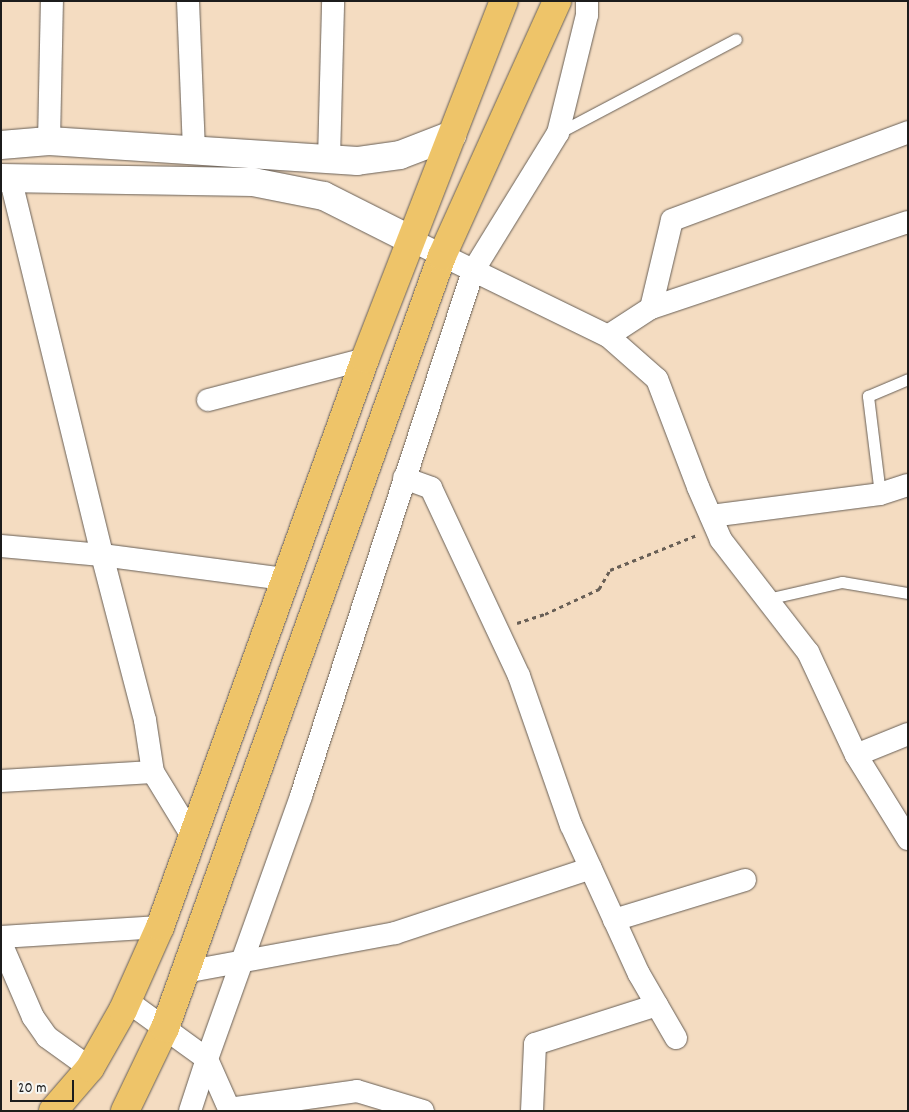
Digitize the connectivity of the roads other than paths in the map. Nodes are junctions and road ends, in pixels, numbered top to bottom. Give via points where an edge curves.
1 (52, 1) edge
2 (188, 1) edge
3 (333, 1) edge
4 (504, 1) edge
5 (556, 1) edge
6 (586, 1) edge
7 (736, 39) dead end
8 (908, 132) edge
9 (558, 133) junction
10 (452, 135) junction
11 (49, 141) junction
12 (1, 145) edge
13 (194, 150) junction
14 (329, 159) junction
15 (6, 177) edge
16 (908, 222) edge
17 (411, 240) junction
18 (442, 256) junction
19 (473, 270) junction
20 (651, 308) junction
21 (608, 336) junction
22 (365, 359) junction
23 (908, 379) edge
24 (208, 400) dead end
25 (404, 478) junction
26 (908, 485) edge
27 (880, 494) junction
28 (713, 522) junction
29 (1, 546) edge
30 (102, 555) junction
31 (284, 579) junction
32 (908, 593) edge
33 (767, 599) junction
34 (908, 734) edge
35 (856, 755) junction
36 (153, 772) junction
37 (1, 780) edge
38 (192, 836) junction
39 (908, 839) edge
40 (591, 868) junction
41 (744, 880) dead end
42 (614, 920) junction
43 (160, 927) junction
44 (1, 937) edge
45 (1, 943) edge
46 (241, 962) junction
47 (185, 972) junction
48 (127, 1001) junction
49 (657, 1005) junction
50 (165, 1028) junction
51 (676, 1038) dead end
52 (207, 1059) junction
53 (90, 1068) junction
54 (229, 1110) edge
55 (53, 1111) edge
56 (125, 1111) edge
57 (190, 1111) edge
58 (423, 1111) edge
59 (532, 1111) edge

1 - 11 street
2 - 13 street
3 - 14 street
4 - 10 main road
5 - 18 main road
6 - 9 street via 587,15
7 - 9 lane
8 - 20 street via 672,220
9 - 19 street
10 - 14 street via 400,155 357,161
10 - 17 main road
11 - 12 street
11 - 13 street
13 - 14 street
15 - 17 street via 252,182 324,196
15 - 30 street
16 - 20 street
17 - 18 street
17 - 22 main road
18 - 19 street
18 - 47 main road
19 - 21 street
19 - 25 street
20 - 21 street
21 - 28 street via 657,379
22 - 24 street
22 - 31 main road
23 - 27 lane via 868,396
25 - 40 street via 431,488 519,676 571,825
25 - 46 street via 301,796
26 - 27 street
27 - 28 street
28 - 33 street via 721,540
29 - 30 street
30 - 31 street
30 - 36 street via 145,720
31 - 38 main road
32 - 33 lane via 842,582
33 - 35 street via 808,652
34 - 35 street
35 - 39 street
36 - 37 street
36 - 38 street
38 - 43 main road
40 - 42 street
40 - 46 street via 395,933
41 - 42 street
42 - 49 street via 638,974
43 - 44 street
43 - 48 main road
45 - 53 street via 33,1017 47,1037
46 - 47 street
46 - 52 street
47 - 50 main road
48 - 50 street
48 - 53 main road
49 - 51 street
49 - 59 street via 535,1044
50 - 52 street
50 - 56 main road
52 - 54 street
52 - 57 street
53 - 55 main road
54 - 58 street via 357,1091

